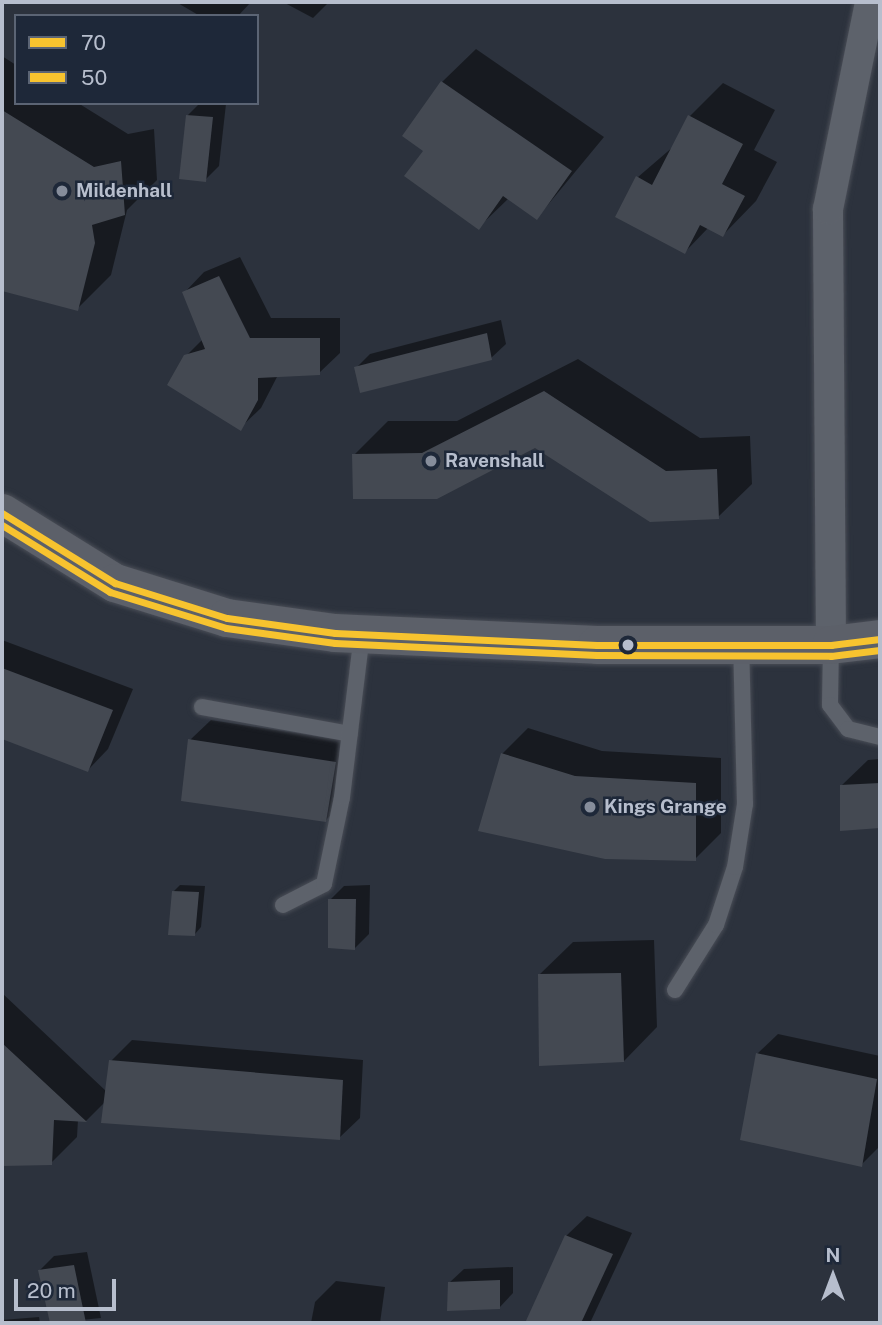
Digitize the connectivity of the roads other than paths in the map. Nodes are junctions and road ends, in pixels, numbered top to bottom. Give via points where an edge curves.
1 (870, 2) edge
2 (2, 513) edge
3 (362, 634) junction
4 (880, 639) edge
5 (741, 645) junction
6 (831, 645) junction
7 (202, 707) dead end
8 (350, 734) junction
9 (880, 737) edge
10 (283, 905) dead end
11 (675, 990) dead end

1 - 6 street via 828,209
2 - 3 street via 115,583 227,618
3 - 5 street
3 - 8 lane
4 - 6 street
5 - 6 street
5 - 11 lane via 745,804 735,867 716,925
6 - 9 lane via 830,705 848,729
7 - 8 lane
8 - 10 lane via 324,884

